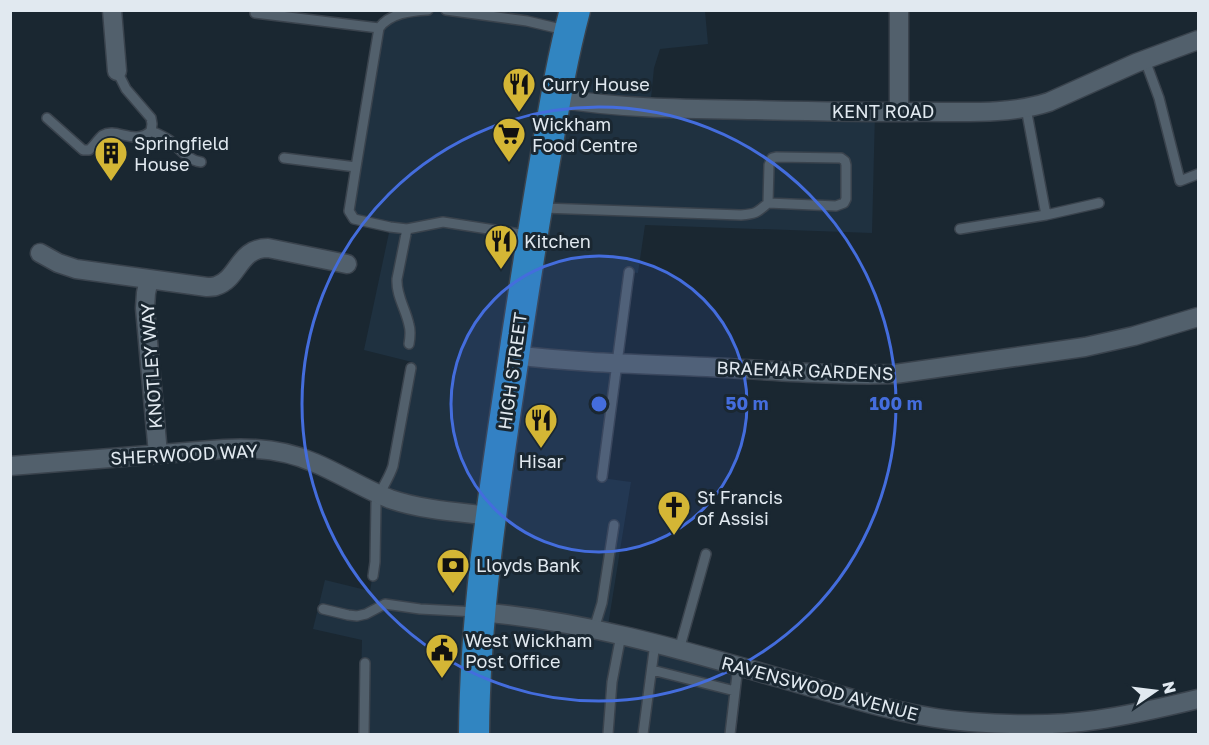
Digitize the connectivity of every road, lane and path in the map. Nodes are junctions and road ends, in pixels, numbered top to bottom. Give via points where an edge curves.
1 (112, 10) edge
2 (428, 10) edge
3 (446, 10) edge
4 (900, 10) edge
5 (255, 13) dead end
6 (572, 21) edge
7 (379, 28) junction
8 (1198, 40) edge
9 (1145, 60) junction
10 (117, 71) joint
11 (556, 98) junction
12 (1026, 108) junction
13 (899, 112) junction
14 (47, 118) dead end
15 (151, 131) junction
16 (284, 158) dead end
17 (201, 162) dead end
18 (356, 167) junction
19 (1198, 174) edge
20 (768, 203) junction
21 (1099, 203) dead end
22 (1046, 215) junction
23 (535, 222) junction
24 (407, 229) junction
25 (960, 229) dead end
26 (40, 253) dead end
27 (347, 264) dead end
28 (629, 272) dead end
29 (149, 279) junction
30 (1198, 317) edge
31 (409, 344) dead end
32 (514, 355) junction
33 (616, 363) junction
34 (411, 368) dead end
35 (158, 454) junction
36 (10, 466) edge
37 (602, 477) dead end
38 (379, 494) junction
39 (490, 516) junction
40 (614, 525) dead end
41 (706, 554) dead end
42 (373, 576) dead end
43 (323, 609) dead end
44 (479, 612) junction
45 (594, 629) junction
46 (621, 635) junction
47 (655, 644) junction
48 (680, 650) junction
49 (365, 663) dead end
50 (738, 666) junction
51 (652, 670) junction
52 (735, 691) junction
53 (1198, 699) edge
54 (364, 735) edge
55 (474, 735) edge
56 (608, 735) edge
57 (643, 735) edge
58 (730, 735) edge

1 - 10 street
2 - 7 lane via 404,12
3 - 6 lane via 527,21
4 - 13 street
5 - 7 lane
6 - 11 highway, HIGH STREET
7 - 18 lane
8 - 9 street, KENT ROAD
9 - 12 street, KENT ROAD via 1049,102
9 - 19 lane via 1180,181
10 - 15 lane via 151,118
11 - 13 street, KENT ROAD via 663,109
11 - 23 highway, HIGH STREET
12 - 13 street, KENT ROAD
12 - 22 lane
14 - 15 lane via 83,150 90,150 105,134 140,138
15 - 17 lane via 193,161
16 - 18 lane
18 - 24 lane via 350,211 354,219
20 - 20 lane via 772,159 845,161 846,199 841,205
20 - 23 lane via 758,213 741,215
21 - 22 lane
22 - 25 lane
23 - 24 lane via 443,222
23 - 32 highway, HIGH STREET
24 - 31 lane via 396,286 410,325
26 - 29 street, KNOTLEY WAY via 76,269
27 - 29 street, KNOTLEY WAY via 259,248 250,252 217,286
28 - 33 lane
29 - 35 street, KNOTLEY WAY via 145,308
30 - 33 street, BRAEMAR GARDENS via 1085,347 895,374
32 - 33 street, BRAEMAR GARDENS
32 - 39 highway, HIGH STREET
33 - 37 lane
34 - 38 lane via 393,466
35 - 36 street, SHERWOOD WAY
35 - 38 street, SHERWOOD WAY via 246,448 280,452 314,462
38 - 39 street, SHERWOOD WAY via 406,504
38 - 42 lane
39 - 44 highway, HIGH STREET
40 - 45 lane
41 - 48 lane
43 - 44 lane via 357,616 386,604
44 - 45 street, RAVENSWOOD AVENUE
44 - 55 highway, HIGH STREET
45 - 46 street, RAVENSWOOD AVENUE
46 - 47 street, RAVENSWOOD AVENUE
46 - 56 lane
47 - 48 street, RAVENSWOOD AVENUE
47 - 51 lane
48 - 50 street, RAVENSWOOD AVENUE
49 - 54 lane
50 - 52 lane
50 - 53 street, RAVENSWOOD AVENUE via 888,709 969,722 1044,724 1097,720
51 - 52 lane
51 - 57 lane
52 - 58 lane

